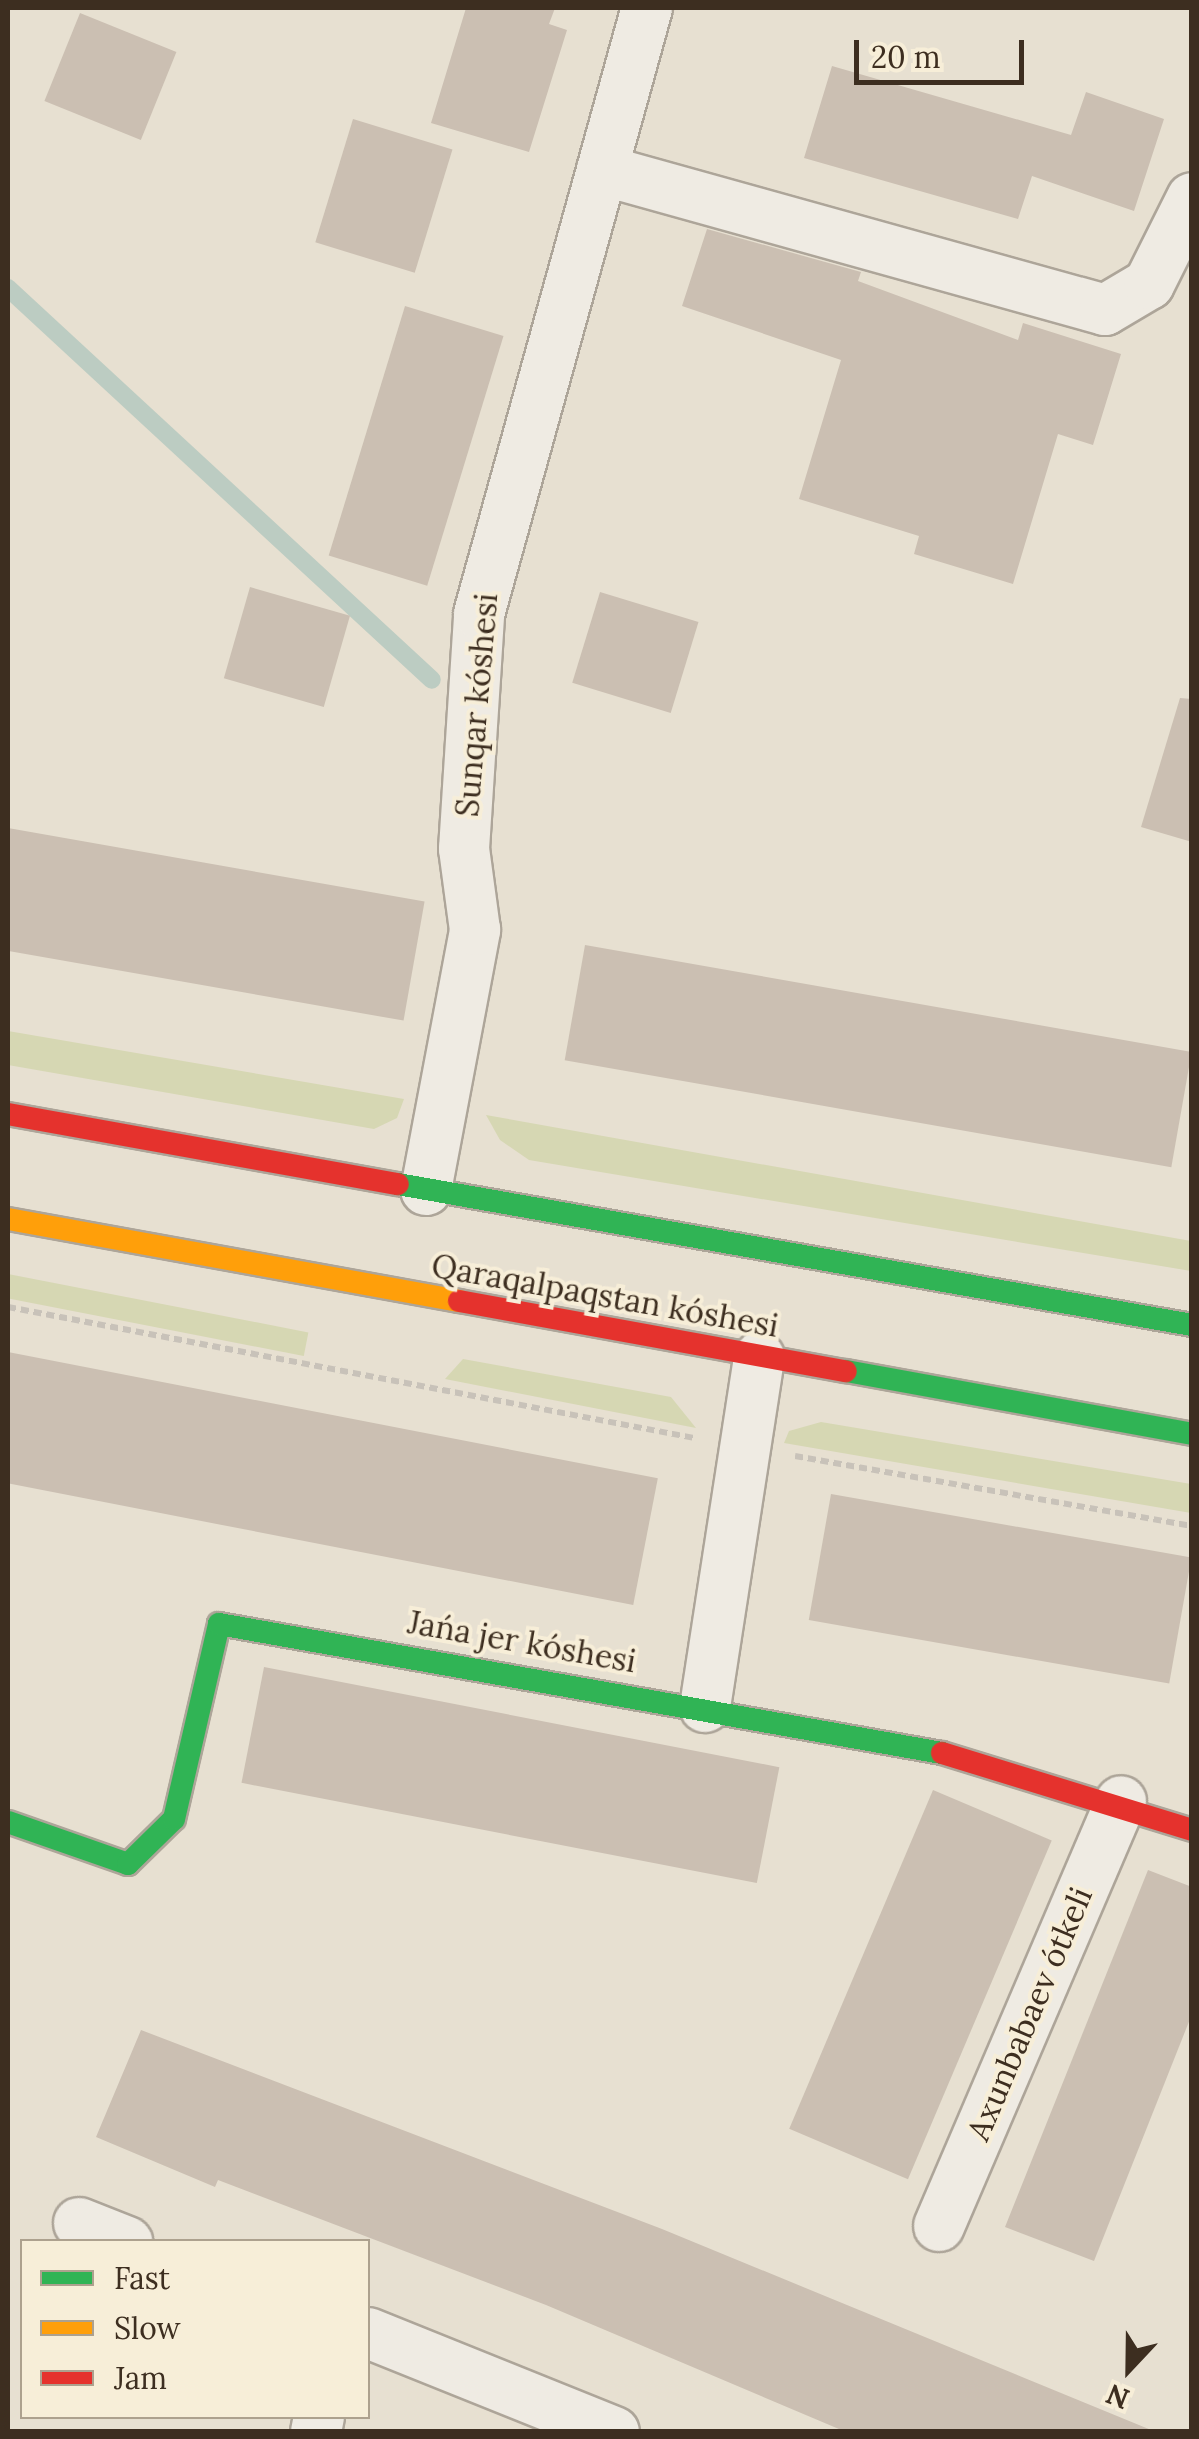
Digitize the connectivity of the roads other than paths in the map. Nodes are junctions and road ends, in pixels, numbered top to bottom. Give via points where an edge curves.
1 (647, 8) edge
2 (602, 170) junction
3 (1192, 198) edge
4 (8, 1114) edge
5 (426, 1190) junction
6 (8, 1220) edge
7 (1192, 1325) edge
8 (759, 1357) junction
9 (1192, 1434) edge
10 (705, 1706) junction
11 (1121, 1801) junction
12 (8, 1822) edge
13 (1192, 1830) edge
14 (79, 2223) dead end
15 (939, 2226) dead end
16 (119, 2239) edge
17 (370, 2335) edge
18 (614, 2432) edge

1 - 2 street, Sunqar kóshesi
2 - 3 street via 1106,310 1149,284
2 - 5 street, Sunqar kóshesi via 479,614 464,849 475,930
4 - 5 main road
5 - 7 main road
6 - 8 main road, Qaraqalpaqstan kóshesi
8 - 9 main road, Qaraqalpaqstan kóshesi
8 - 10 street
10 - 11 main road, Jańa jer kóshesi via 875,1736
10 - 12 main road, Jańa jer kóshesi via 219,1624 174,1819 128,1864
11 - 13 main road, Jańa jer kóshesi
11 - 15 street, Axunbabaev ótkeli
14 - 16 street
17 - 18 street

